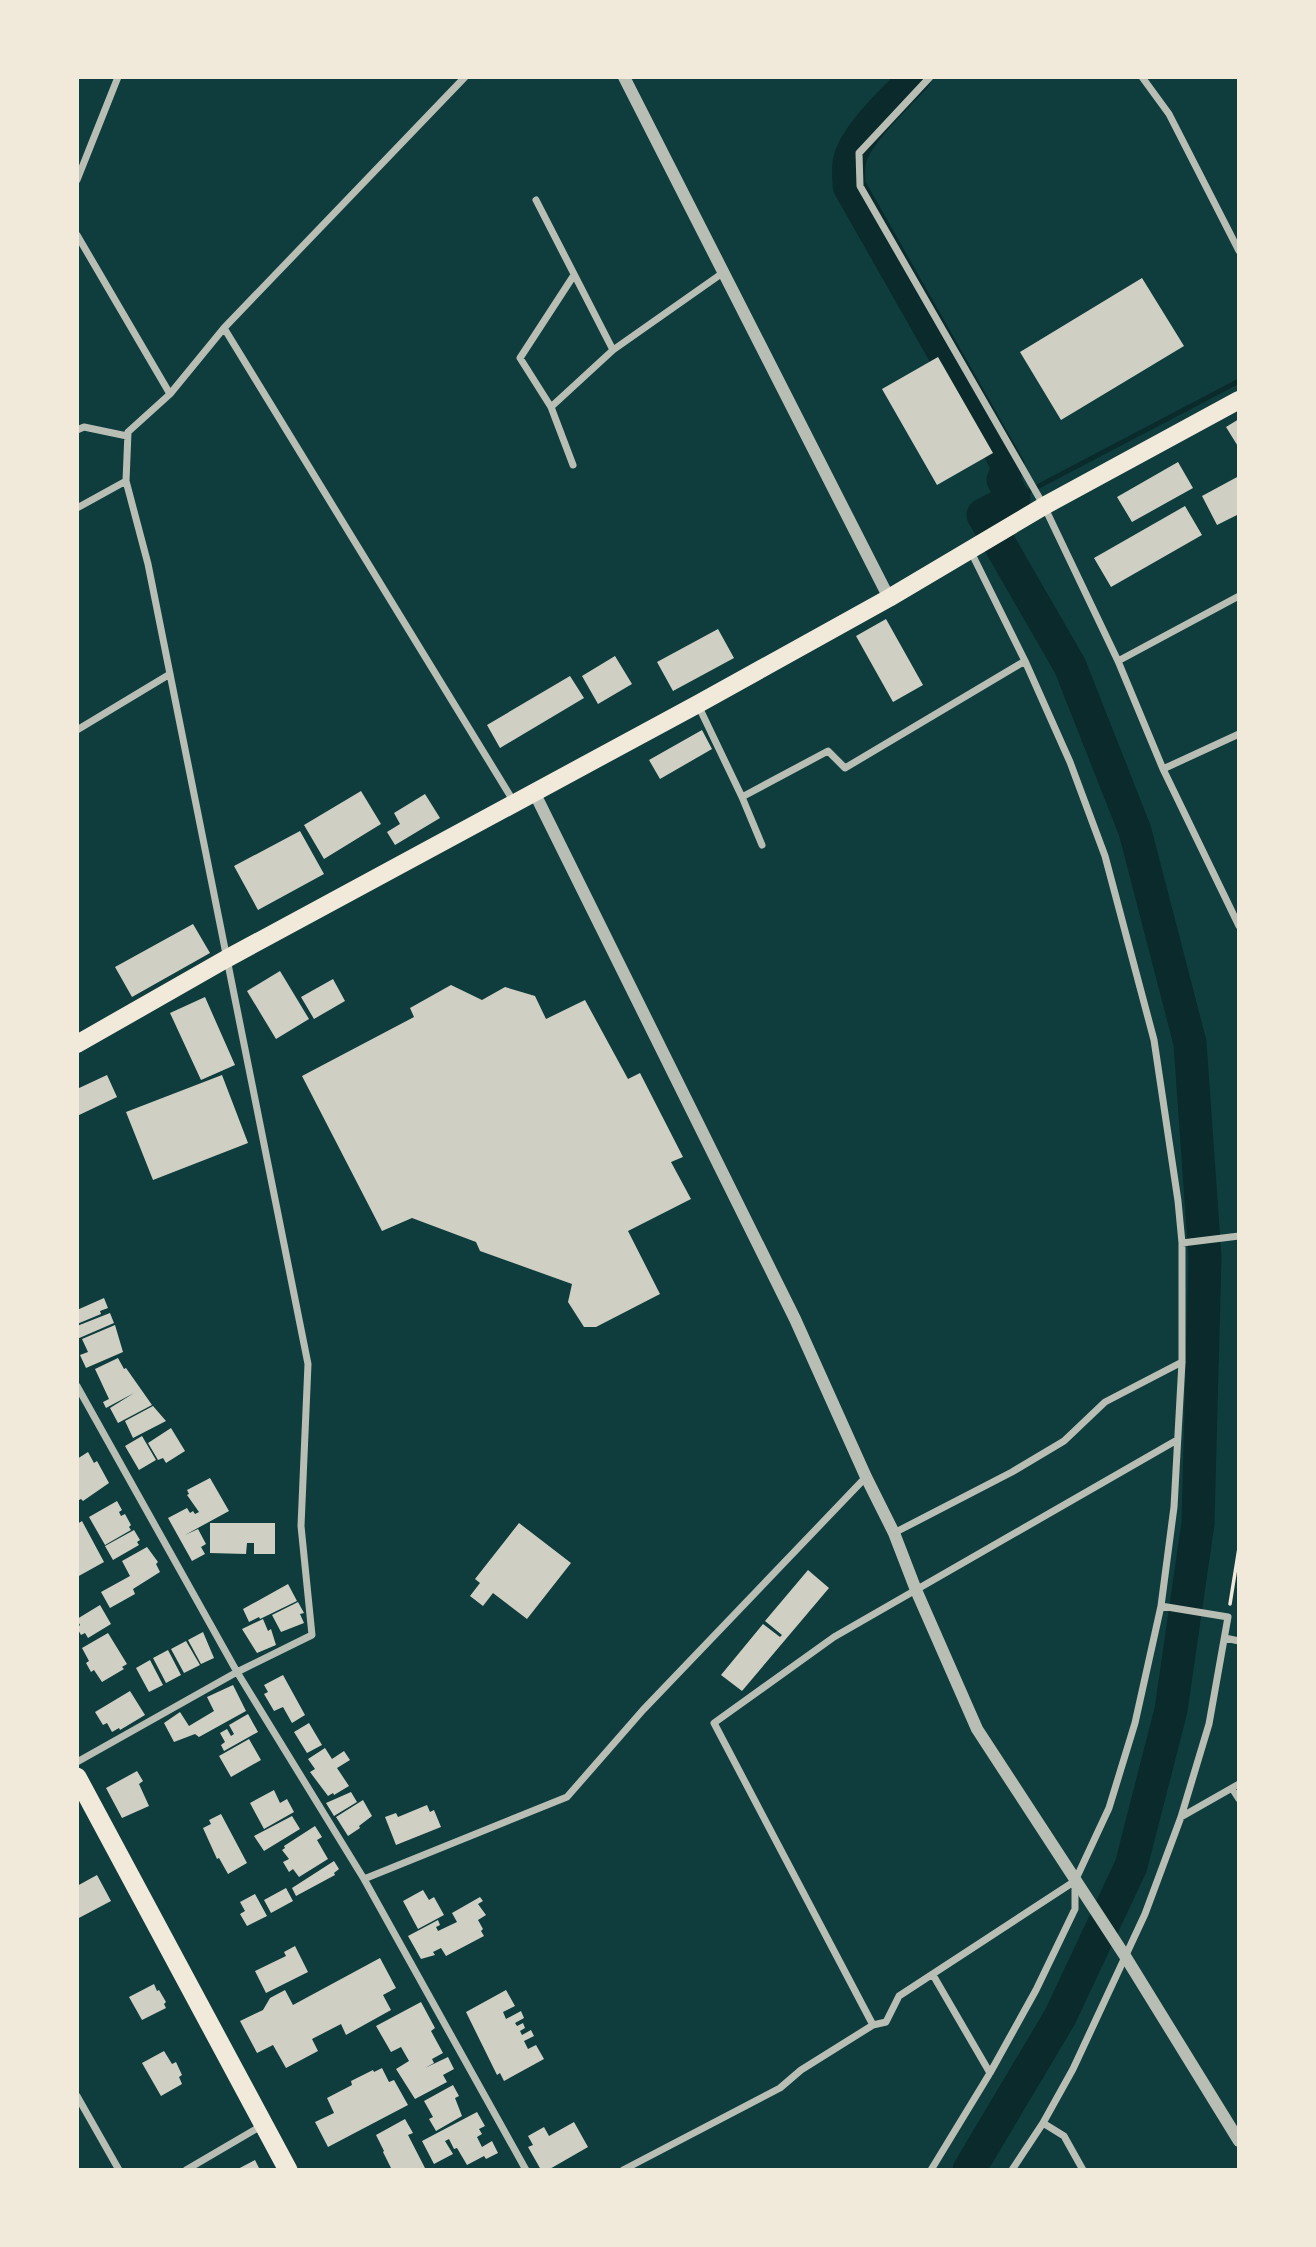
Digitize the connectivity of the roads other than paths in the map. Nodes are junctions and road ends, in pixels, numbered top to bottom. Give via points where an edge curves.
1 (118, 77) edge
2 (465, 77) edge
3 (624, 77) edge
4 (930, 77) edge
5 (1142, 77) edge
6 (77, 180) edge
7 (536, 200) dead end
8 (77, 235) edge
9 (1239, 251) edge
10 (724, 272) junction
11 (574, 275) junction
12 (224, 328) junction
13 (613, 350) junction
14 (170, 394) junction
15 (1239, 400) edge
16 (551, 407) junction
17 (77, 430) edge
18 (127, 436) junction
19 (573, 465) dead end
20 (126, 481) junction
21 (77, 508) edge
22 (1039, 509) junction
23 (973, 548) junction
24 (1239, 596) edge
25 (889, 598) junction
26 (1025, 661) junction
27 (1118, 661) junction
28 (170, 674) junction
29 (698, 704) junction
30 (77, 730) edge
31 (1239, 734) edge
32 (1163, 769) junction
33 (534, 792) junction
34 (741, 797) junction
35 (514, 803) junction
36 (762, 845) dead end
37 (1239, 926) edge
38 (226, 959) junction
39 (77, 1044) edge
40 (1239, 1236) edge
41 (1182, 1244) junction
42 (1182, 1362) junction
43 (77, 1386) edge
44 (1177, 1440) junction
45 (866, 1477) junction
46 (894, 1533) junction
47 (916, 1590) junction
48 (1161, 1606) junction
49 (1225, 1638) junction
50 (1239, 1641) edge
51 (237, 1672) junction
52 (77, 1762) edge
53 (77, 1777) edge
54 (1236, 1786) edge
55 (1239, 1799) edge
56 (1181, 1817) junction
57 (364, 1880) junction
58 (1075, 1881) junction
59 (1125, 1956) junction
60 (933, 1975) junction
61 (873, 2025) junction
62 (990, 2073) junction
63 (77, 2096) edge
64 (1043, 2123) junction
65 (263, 2125) junction
66 (1239, 2141) edge
67 (934, 2169) edge
68 (119, 2170) edge
69 (186, 2170) edge
70 (288, 2170) edge
71 (526, 2170) edge
72 (623, 2170) edge
73 (1012, 2170) edge
74 (1083, 2170) edge

1 - 6 street
2 - 12 street
3 - 10 street
4 - 22 street via 859,153 859,186
5 - 9 street via 1169,114
7 - 11 street
8 - 14 street
10 - 13 street
10 - 25 street
11 - 13 street
11 - 16 street via 520,358
12 - 14 street
12 - 35 street
13 - 16 street
14 - 18 street
15 - 22 main road
16 - 19 street
17 - 18 street via 83,427
18 - 20 street
20 - 21 street
20 - 28 street via 149,564
22 - 23 main road
22 - 27 street
23 - 25 main road
23 - 26 street
24 - 27 street
25 - 29 main road
26 - 34 street via 845,768 828,751
26 - 41 street via 1105,856 1154,1040
27 - 32 street
28 - 30 street
28 - 38 street
29 - 33 main road
29 - 34 street
31 - 32 street
32 - 37 street
33 - 35 main road
33 - 45 street via 795,1319
34 - 36 street
35 - 38 main road
38 - 39 main road
38 - 51 street via 308,1364 301,1526 312,1635
40 - 41 street
41 - 42 street
42 - 44 street
42 - 46 street via 1105,1402 1064,1441 1043,1454
43 - 51 street
44 - 47 street
44 - 48 street
45 - 46 street
45 - 57 street via 643,1710 568,1797
46 - 47 street
47 - 58 street via 977,1730
47 - 61 street via 834,1637 714,1723
48 - 49 street via 1228,1617
48 - 58 street via 1110,1808
49 - 50 street
49 - 56 street via 1209,1724
51 - 52 street
51 - 57 street
53 - 65 highway
54 - 55 street
54 - 56 street
56 - 59 street
57 - 71 street
58 - 59 street
58 - 60 street
58 - 62 street via 1075,1909
59 - 64 street
59 - 66 street
60 - 61 street via 899,1996 886,2022
60 - 62 street
61 - 72 street via 780,2088
62 - 67 street
63 - 68 street
64 - 73 street
64 - 74 street via 1064,2136
65 - 69 street
65 - 70 highway

